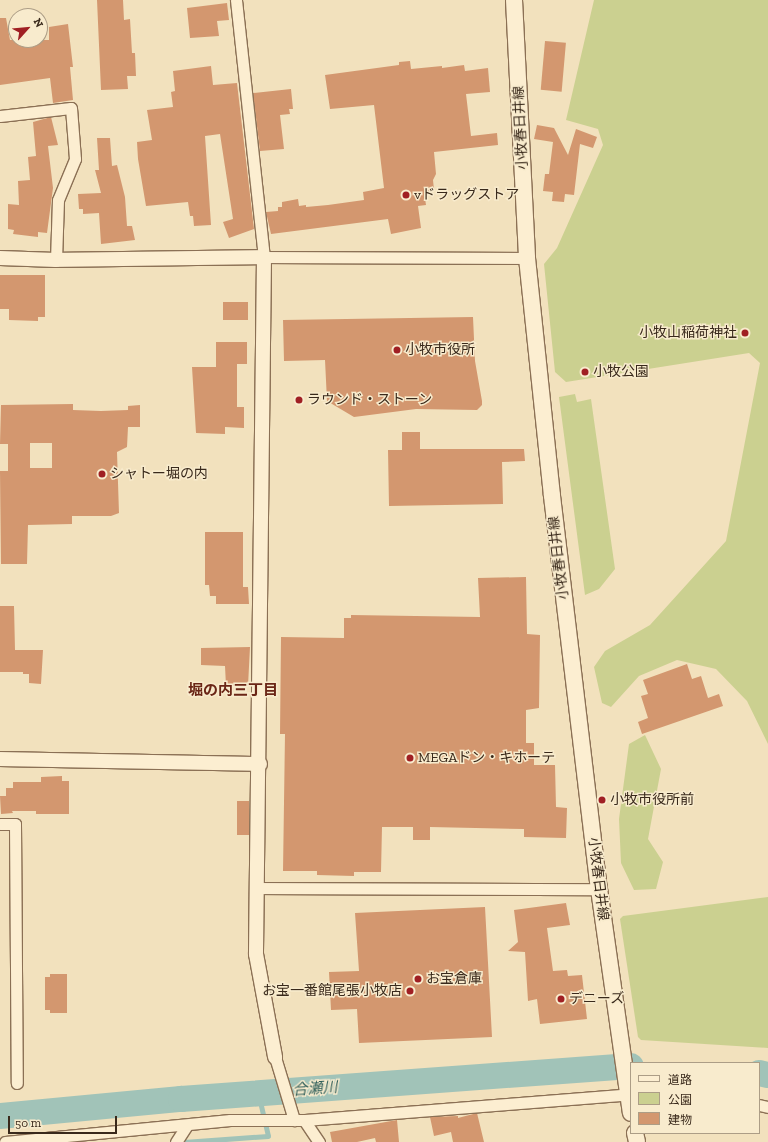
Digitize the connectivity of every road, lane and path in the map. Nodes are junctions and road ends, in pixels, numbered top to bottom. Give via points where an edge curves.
1 (236, 0) edge
2 (514, 0) edge
3 (0, 116) edge
4 (264, 257) junction
5 (0, 258) edge
6 (528, 258) junction
7 (56, 260) junction
8 (0, 758) edge
9 (260, 764) junction
10 (0, 824) edge
11 (258, 888) junction
12 (600, 889) junction
13 (275, 1057) joint
14 (17, 1083) dead end
15 (628, 1090) edge
16 (630, 1105) edge
17 (297, 1119) junction
18 (187, 1125) junction
19 (93, 1138) edge
20 (5, 1142) edge
21 (176, 1142) edge
22 (319, 1142) edge

1 - 4 street
2 - 6 main road, 小牧春日井線
3 - 7 street via 71,108 75,159 58,200
4 - 6 street
4 - 7 street
4 - 9 street
5 - 7 street
6 - 12 main road, 小牧春日井線 via 552,496
8 - 9 street
9 - 11 street
10 - 14 street via 15,824
11 - 12 street
11 - 13 street via 256,954
12 - 15 main road, 小牧春日井線
13 - 17 street
15 - 16 main road, 小牧春日井線
15 - 17 street
17 - 18 street via 230,1120
17 - 22 street
18 - 19 street
18 - 21 street
19 - 20 street

